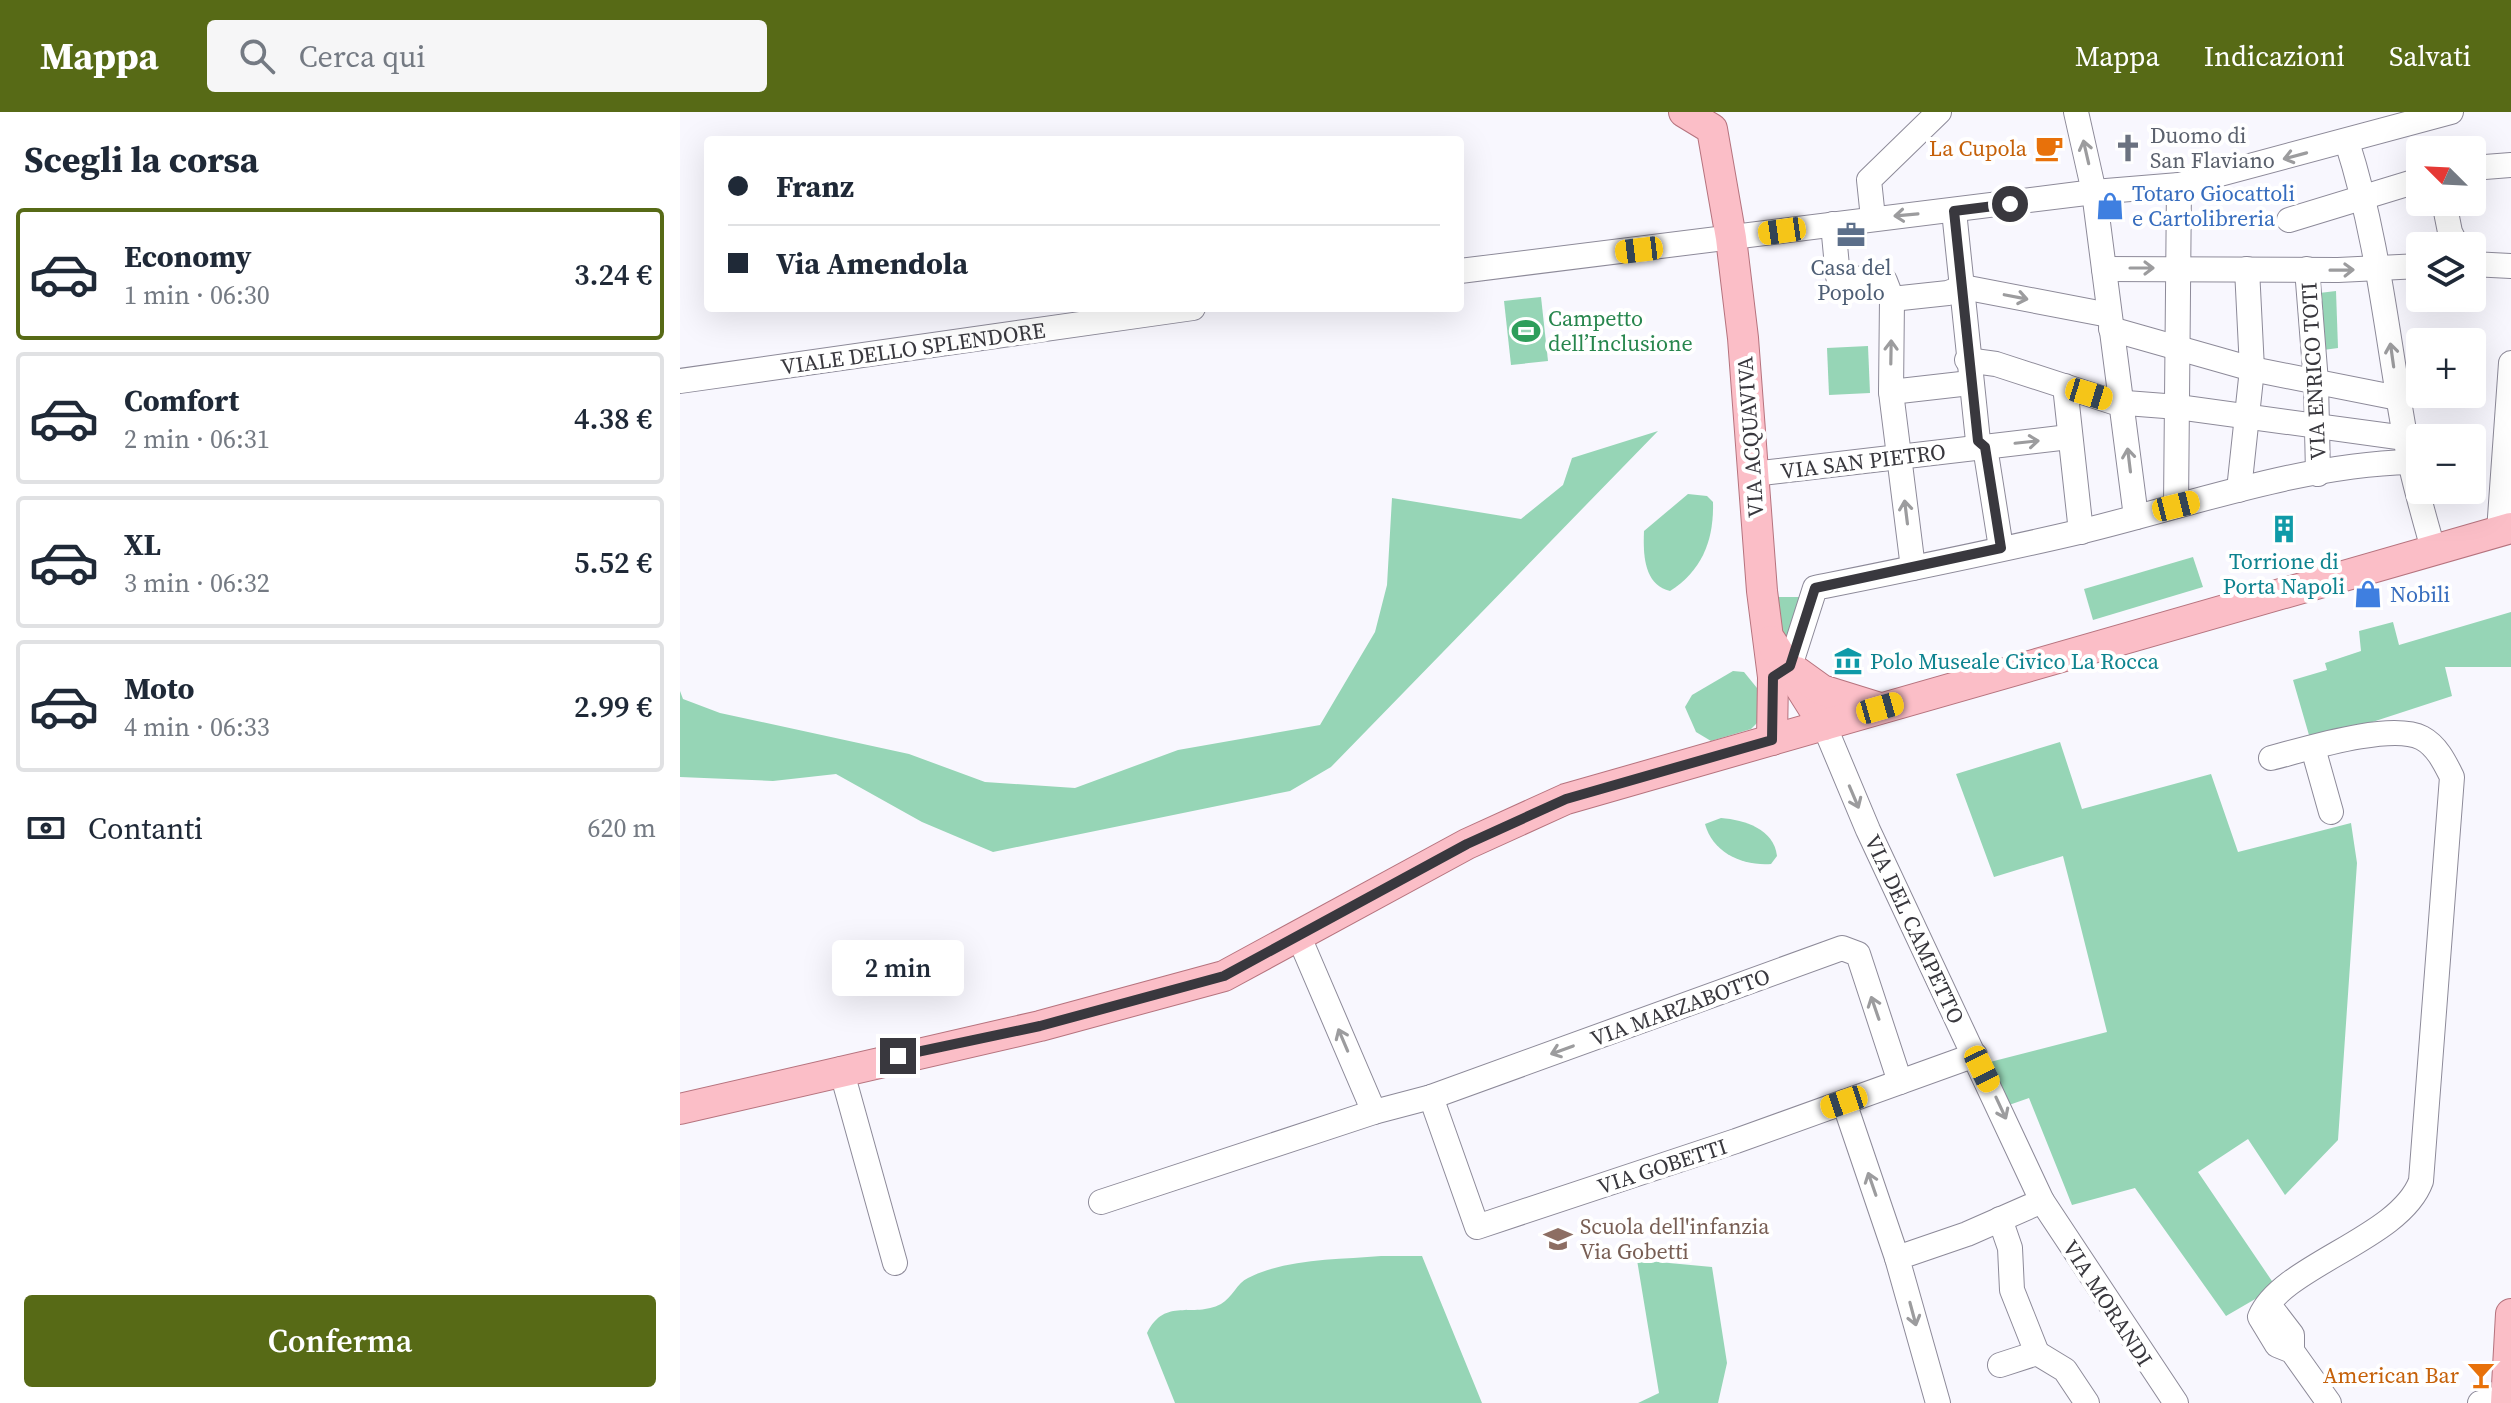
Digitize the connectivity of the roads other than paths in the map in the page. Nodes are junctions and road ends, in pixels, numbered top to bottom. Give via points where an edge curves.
1 (1684, 112) edge
2 (1939, 112) edge
3 (2076, 112) edge
4 (2451, 112) edge
5 (1712, 121) edge
6 (2347, 142) junction
7 (2511, 165) edge
8 (2486, 167) edge
9 (2406, 184) edge
10 (2179, 185) junction
11 (2094, 192) junction
12 (2364, 194) junction
13 (1954, 211) junction
14 (1873, 218) junction
15 (2289, 220) dead end
16 (1833, 224) junction
17 (1731, 238) junction
18 (2486, 265) edge
19 (2511, 266) edge
20 (2406, 267) edge
21 (2180, 268) junction
22 (2379, 268) junction
23 (2104, 269) junction
24 (2247, 269) junction
25 (2307, 269) junction
26 (1464, 271) edge
27 (1963, 287) junction
28 (1892, 299) junction
29 (1165, 312) edge
30 (2110, 322) junction
31 (2180, 348) junction
32 (2511, 363) edge
33 (2252, 369) junction
34 (1969, 371) junction
35 (680, 381) edge
36 (2316, 382) junction
37 (2065, 386) junction
38 (1891, 392) junction
39 (2398, 398) junction
40 (2121, 402) junction
41 (2178, 407) junction
42 (2247, 417) junction
43 (2318, 428) junction
44 (2069, 437) junction
45 (2406, 444) edge
46 (1985, 447) junction
47 (2406, 450) edge
48 (2406, 450) edge
49 (1898, 457) junction
50 (1753, 474) junction
51 (2318, 474) junction
52 (2239, 490) junction
53 (2421, 504) edge
54 (2176, 506) junction
55 (2136, 517) junction
56 (2505, 530) edge
57 (2081, 532) junction
58 (2001, 548) junction
59 (2433, 549) junction
60 (1913, 568) junction
61 (1781, 672) junction
62 (1880, 708) junction
63 (1812, 728) junction
64 (1772, 740) junction
65 (2313, 748) junction
66 (2271, 758) dead end
67 (2331, 812) dead end
68 (1299, 937) junction
69 (1975, 1055) junction
70 (841, 1069) junction
71 (1900, 1082) junction
72 (1431, 1097) junction
73 (1844, 1102) junction
74 (680, 1109) edge
75 (1374, 1112) junction
76 (2042, 1201) junction
77 (1101, 1202) dead end
78 (2000, 1219) junction
79 (1897, 1258) junction
80 (895, 1263) dead end
81 (2511, 1314) edge
82 (2037, 1353) junction
83 (2000, 1365) dead end
84 (2502, 1392) edge
85 (1938, 1403) edge
86 (2087, 1403) edge
87 (2176, 1403) edge
88 (2329, 1403) edge

1 - 5 main road
2 - 14 street via 1869,180
11 -> 3 street
4 - 6 street
5 - 17 main road, VIA ACQUAVIVA
6 -> 10 street
6 - 12 street
7 - 8 street
9 - 12 street
10 - 11 street
10 - 21 street
11 - 13 street
11 - 23 street
12 - 15 street
12 - 22 street
13 -> 14 street
13 - 27 street
14 - 16 street
16 - 17 street
16 - 28 street via 1838,277 1885,281
17 - 26 street
17 - 50 main road, VIA ACQUAVIVA
18 - 19 street
20 - 22 street
23 -> 21 street
21 - 24 street
21 - 31 street
25 -> 22 street
39 -> 22 street
23 - 30 street
24 - 25 street
24 - 33 street
25 - 36 street, VIA ENRICO TOTI
27 - 28 street
27 -> 30 street
27 - 34 street
38 -> 28 street
29 - 35 street, VIALE DELLO SPLENDORE
30 - 31 street
30 - 40 street
31 - 33 street
31 - 41 street
32 - 56 street
33 - 36 street
33 - 42 street
34 - 37 street via 1996,364
34 - 38 street
34 - 46 street via 1978,441
36 - 39 street
36 - 43 street, VIA ENRICO TOTI
37 - 40 street
37 - 44 street
38 - 49 street
39 - 45 street
40 - 41 street
55 -> 40 street
41 - 42 street
41 - 54 street
42 - 43 street
42 - 52 street
43 - 47 street
43 - 51 street, VIA ENRICO TOTI
46 -> 44 street, VIA SAN PIETRO
44 - 57 street
46 - 49 street, VIA SAN PIETRO
46 - 58 street
48 - 51 street
49 - 50 street, VIA SAN PIETRO
60 -> 49 street
50 - 61 main road, VIA ACQUAVIVA via 1768,636
51 - 52 street
52 - 54 street
53 - 59 street
54 - 55 street
55 - 57 street
56 - 59 main road
57 - 58 street
58 - 60 street
59 - 62 main road
60 - 61 street via 1815,588
61 - 62 main road
61 - 63 main road, VIA ACQUAVIVA via 1783,705
61 - 64 main road, VIA ACQUAVIVA
62 - 63 main road
63 - 64 main road
63 -> 69 street, VIA DEL CAMPETTO via 1868,830
64 - 68 main road via 1566,799 1467,844
65 - 66 street
65 - 67 street
65 - 88 street via 2401,732 2424,739 2452,777 2421,1181 2407,1206 2287,1287 2269,1305 2292,1335 2292,1351
68 - 70 main road via 1224,976 1040,1026
75 -> 68 street
69 - 71 street, VIA GOBETTI
69 -> 76 street, VIA DEL CAMPETTO
70 - 74 main road
70 - 80 street
71 -> 72 street, VIA MARZABOTTO via 1858,954 1842,948
71 - 73 street, VIA GOBETTI
72 - 73 street, VIA GOBETTI via 1477,1227
72 - 75 street, VIA MARZABOTTO
79 -> 73 street
75 - 77 street, VIA MARZABOTTO
76 - 78 street
76 - 87 street, VIA MORANDI
78 - 79 street
78 - 82 street via 2010,1248 2012,1290
79 -> 85 street
81 - 84 main road
82 - 83 street
82 - 86 street via 2065,1370

